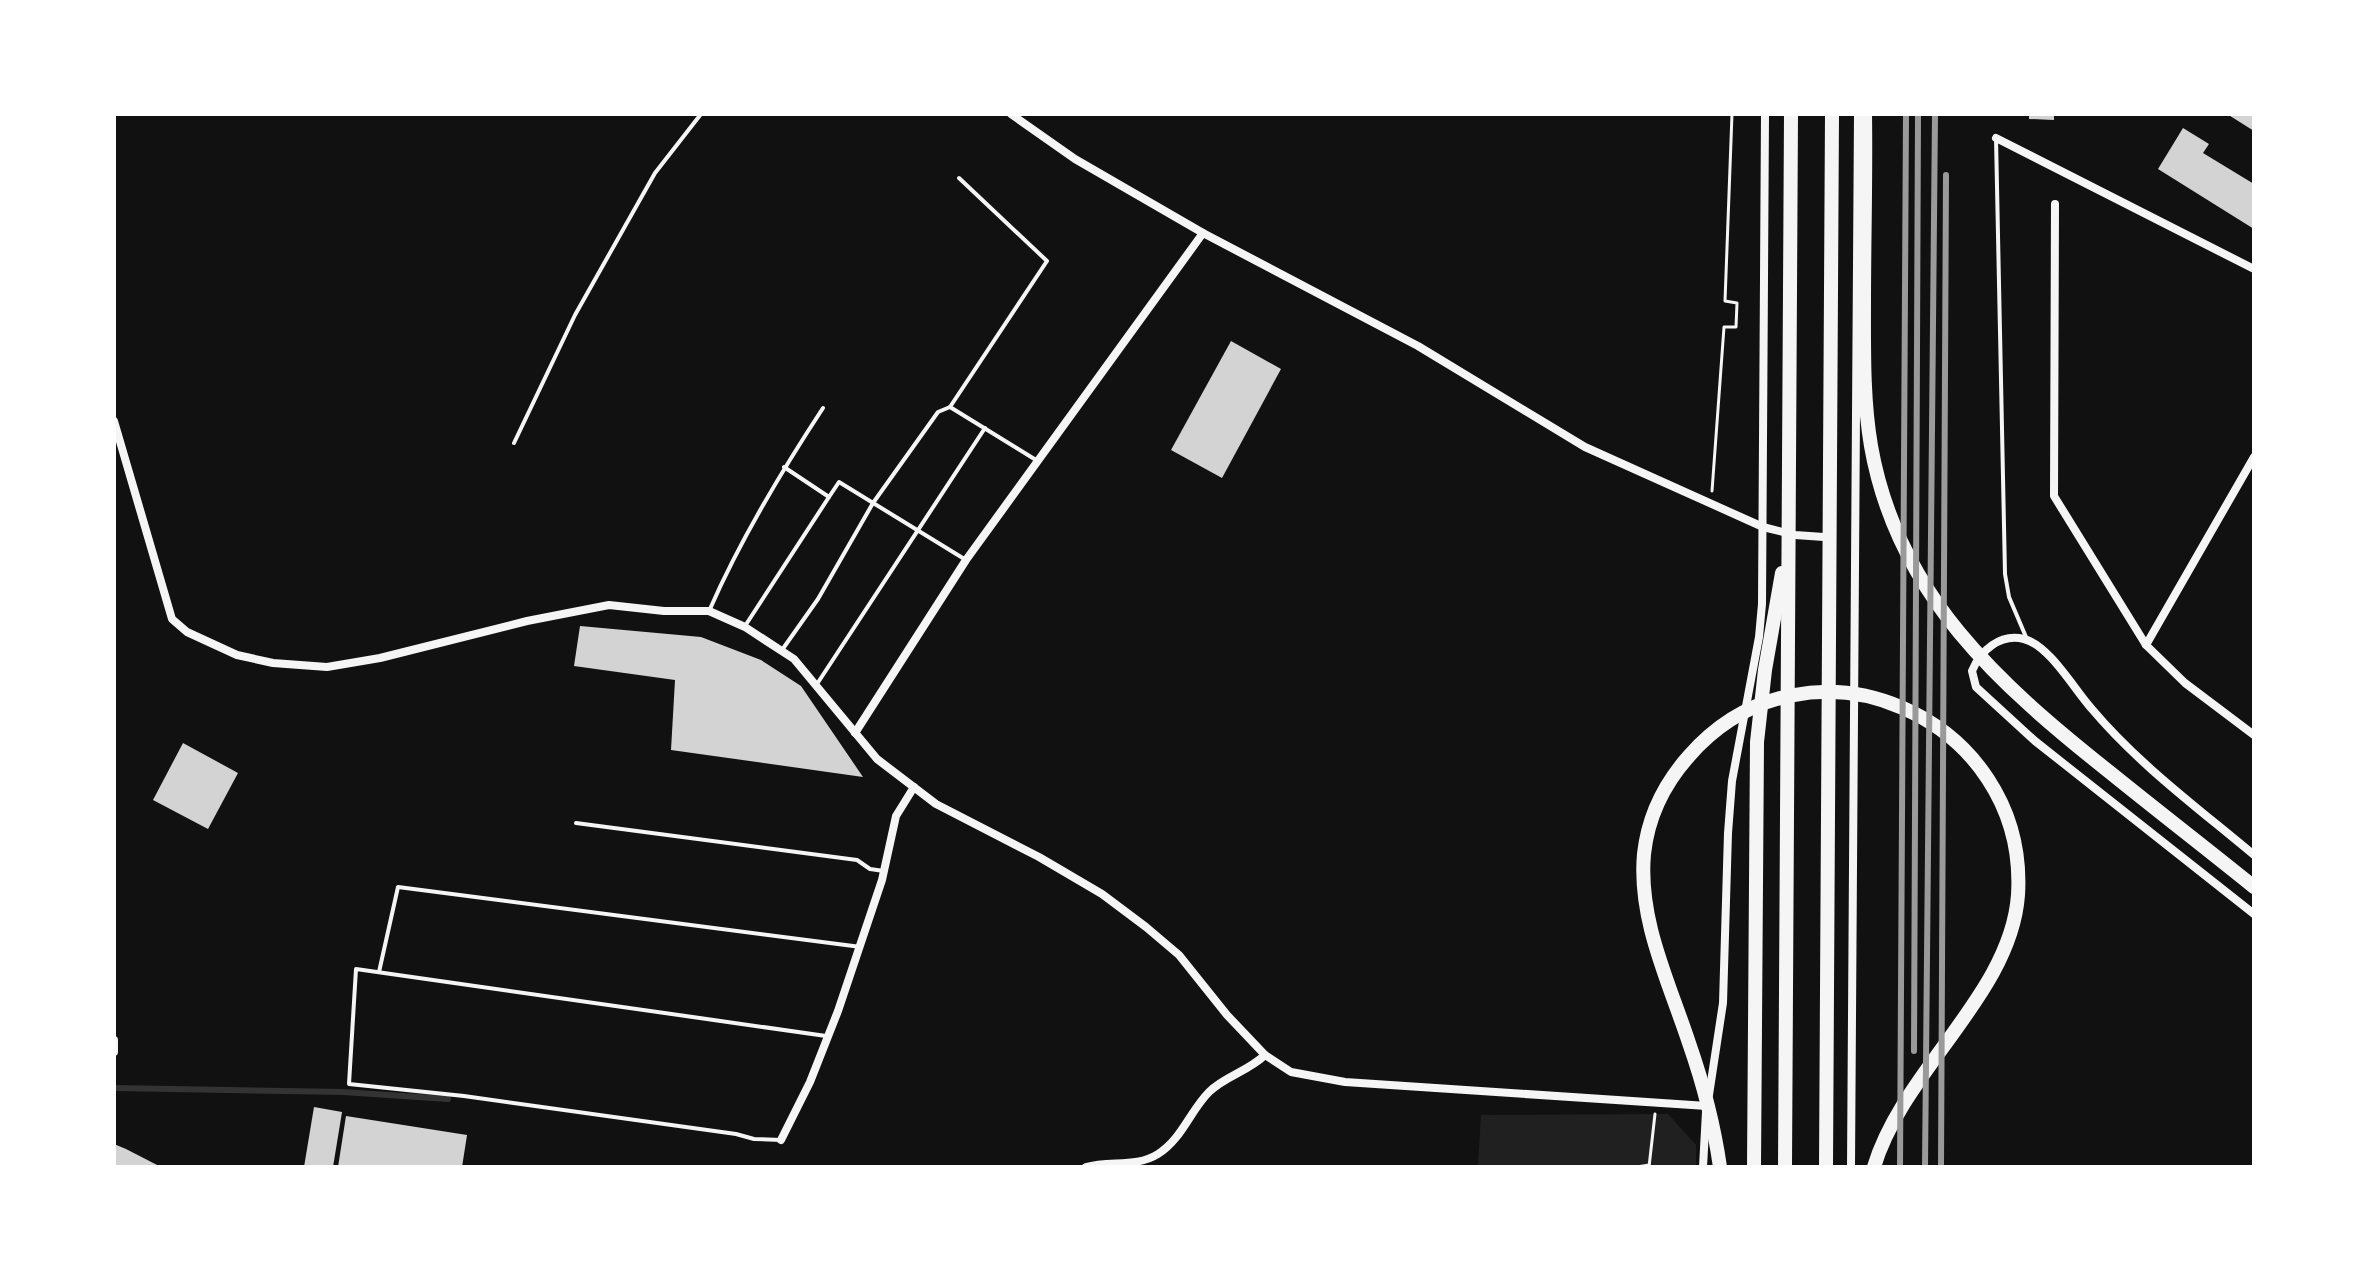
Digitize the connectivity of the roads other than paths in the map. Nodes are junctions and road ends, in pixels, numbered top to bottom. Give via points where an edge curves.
1 (701, 114) edge
2 (1011, 114) edge
3 (1765, 114) edge
4 (1791, 114) edge
5 (1832, 114) edge
6 (1858, 114) edge
7 (1865, 114) edge
8 (1996, 138) joint
9 (959, 178) dead end
10 (2055, 204) dead end
11 (1203, 233) junction
12 (2254, 269) edge
13 (950, 407) junction
14 (823, 408) dead end
15 (114, 421) edge
16 (985, 428) junction
17 (514, 443) dead end
18 (2254, 457) edge
19 (1038, 462) junction
20 (784, 467) junction
21 (829, 497) junction
22 (873, 503) junction
23 (1789, 513) junction
24 (1763, 527) junction
25 (916, 530) junction
26 (1824, 537) dead end
27 (966, 560) junction
28 (709, 611) junction
29 (745, 627) junction
30 (2027, 639) junction
31 (2146, 645) junction
32 (781, 651) junction
33 (816, 686) junction
34 (855, 733) junction
35 (2254, 735) edge
36 (914, 787) junction
37 (576, 823) dead end
38 (2254, 855) edge
39 (884, 871) junction
40 (2254, 887) edge
41 (2254, 914) edge
42 (861, 947) junction
43 (379, 972) junction
44 (829, 1036) junction
45 (114, 1040) edge
46 (114, 1052) edge
47 (1265, 1055) junction
48 (1707, 1106) junction
49 (781, 1140) joint
50 (1086, 1167) edge
51 (1703, 1167) edge
52 (1720, 1167) edge
53 (1754, 1167) edge
54 (1785, 1167) edge
55 (1826, 1167) edge
56 (1851, 1167) edge
57 (1874, 1167) edge

1 - 17 lane via 655,173 575,315
2 - 11 street via 1075,159
3 - 24 street
4 - 23 highway
5 - 55 highway
6 - 56 street
7 - 40 highway via 1867,413 1880,487 1907,556 1950,623 2001,680
8 - 12 street
8 - 30 lane via 2005,574
9 - 13 lane via 1047,261
10 - 31 street via 2054,496
11 - 19 street
11 - 24 street via 1418,346 1585,447
13 - 16 lane
13 - 22 lane via 938,412
14 - 20 lane
15 - 28 street via 172,619 187,632 237,655 327,667 609,605
16 - 19 lane
16 - 25 lane
18 - 31 street
19 - 27 street
20 - 21 lane
20 - 28 lane
21 - 22 lane via 839,482
21 - 29 lane
22 - 25 lane
22 - 32 lane
23 - 53 highway via 1757,742
23 - 54 highway
24 - 26 street
24 - 48 street via 1761,621 1732,781 1723,1003
25 - 27 lane
25 - 33 lane
27 - 34 street
28 - 29 street
29 - 32 street
30 - 38 street via 2050,657 2140,761
30 - 41 street via 1999,641 1977,658 1972,671 1976,687 2035,741
31 - 35 street via 2185,683
32 - 33 street
33 - 34 street
34 - 36 street via 877,759
36 - 39 street via 896,816
36 - 47 street via 1102,894 1135,919 1179,955
37 - 39 lane via 857,860
39 - 42 street
42 - 43 lane via 398,887
42 - 44 street
43 - 44 lane
43 - 49 lane via 356,969 349,1084
44 - 49 street
45 - 46 street
47 - 48 street via 1291,1072 1345,1082
47 - 50 street via 1212,1089 1158,1154 1135,1163
48 - 51 street
52 - 57 highway via 1696,1064 1650,926 1643,871 1647,833 1673,777 1709,736 1759,704 1821,690 1890,702 1949,735 1979,766 2000,801 2017,859 2018,898 2002,955 1907,1097

